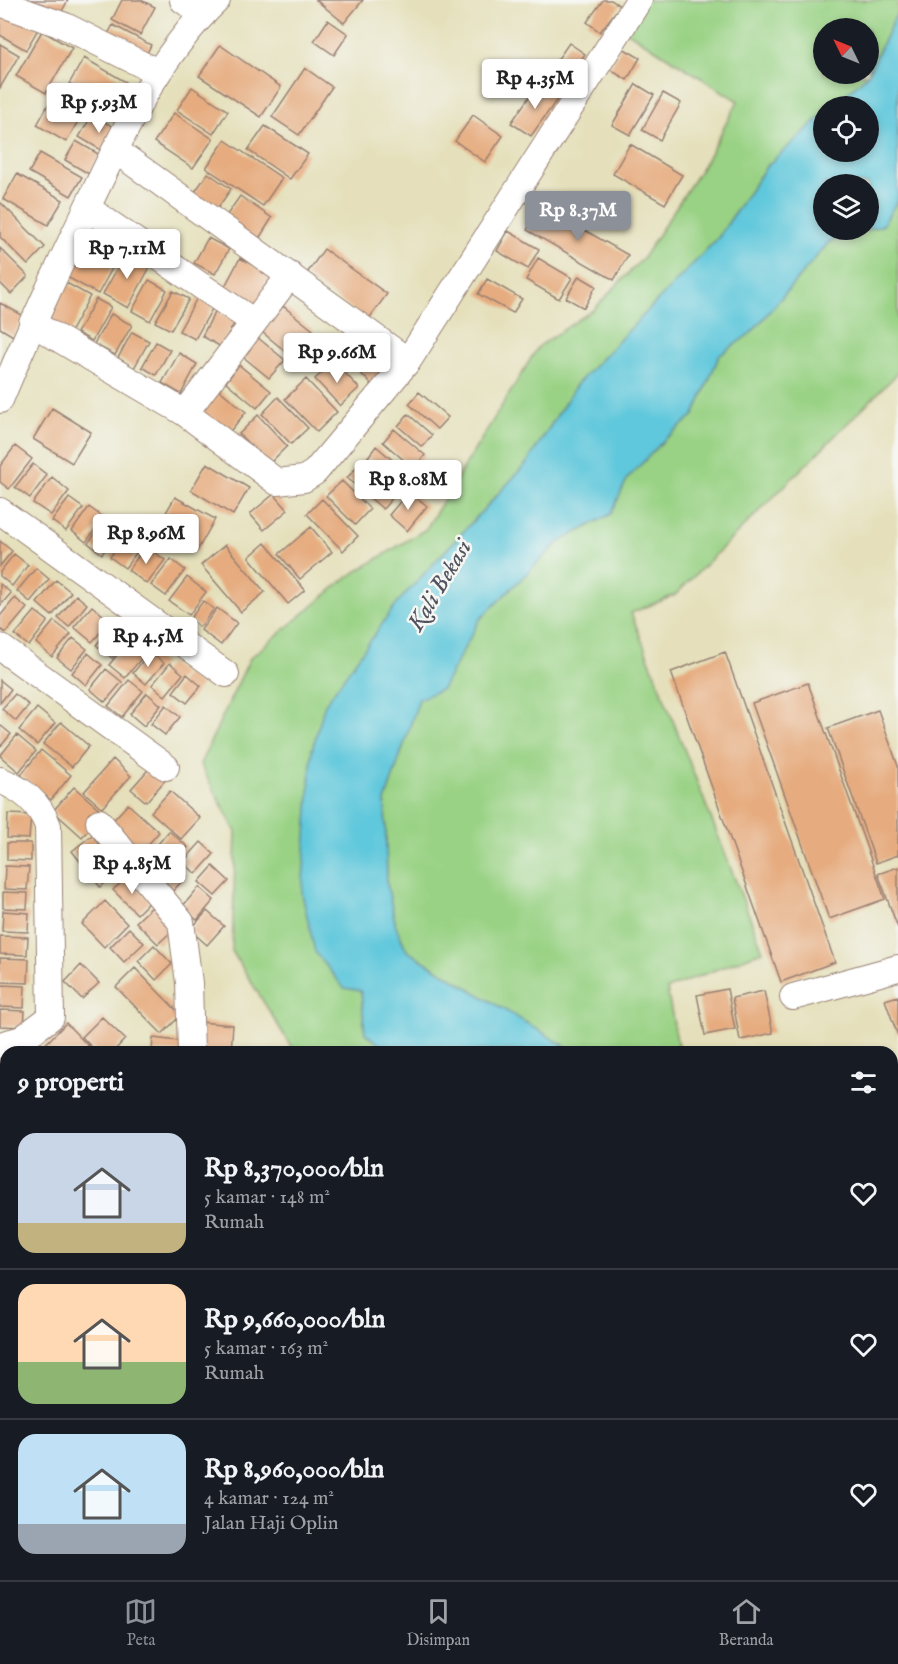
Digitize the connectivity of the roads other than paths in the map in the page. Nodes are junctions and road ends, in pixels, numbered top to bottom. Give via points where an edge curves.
1 (639, 0) edge
2 (0, 3) edge
3 (201, 5) edge
4 (157, 72) junction
5 (115, 150) junction
6 (87, 208) junction
7 (290, 275) junction
8 (254, 322) junction
9 (32, 323) junction
10 (408, 361) junction
11 (0, 400) edge
12 (185, 413) junction
13 (0, 511) edge
14 (0, 647) edge
15 (226, 674) dead end
16 (166, 767) dead end
17 (0, 780) edge
18 (99, 822) dead end
19 (898, 968) edge
20 (793, 997) dead end
21 (0, 1045) edge
22 (191, 1046) edge

1 - 10 street
2 - 4 street via 65,26
3 - 4 street
4 - 5 street
5 - 6 street
5 - 7 street
6 - 8 street
6 - 9 street
7 - 8 street
7 - 10 street
8 - 12 street
9 - 11 street
9 - 12 street
10 - 12 street via 315,472 304,479 277,482
13 - 15 street
14 - 16 street
17 - 21 street via 32,798 48,826 51,1017 22,1039
18 - 22 street via 181,922 189,983
19 - 20 street

